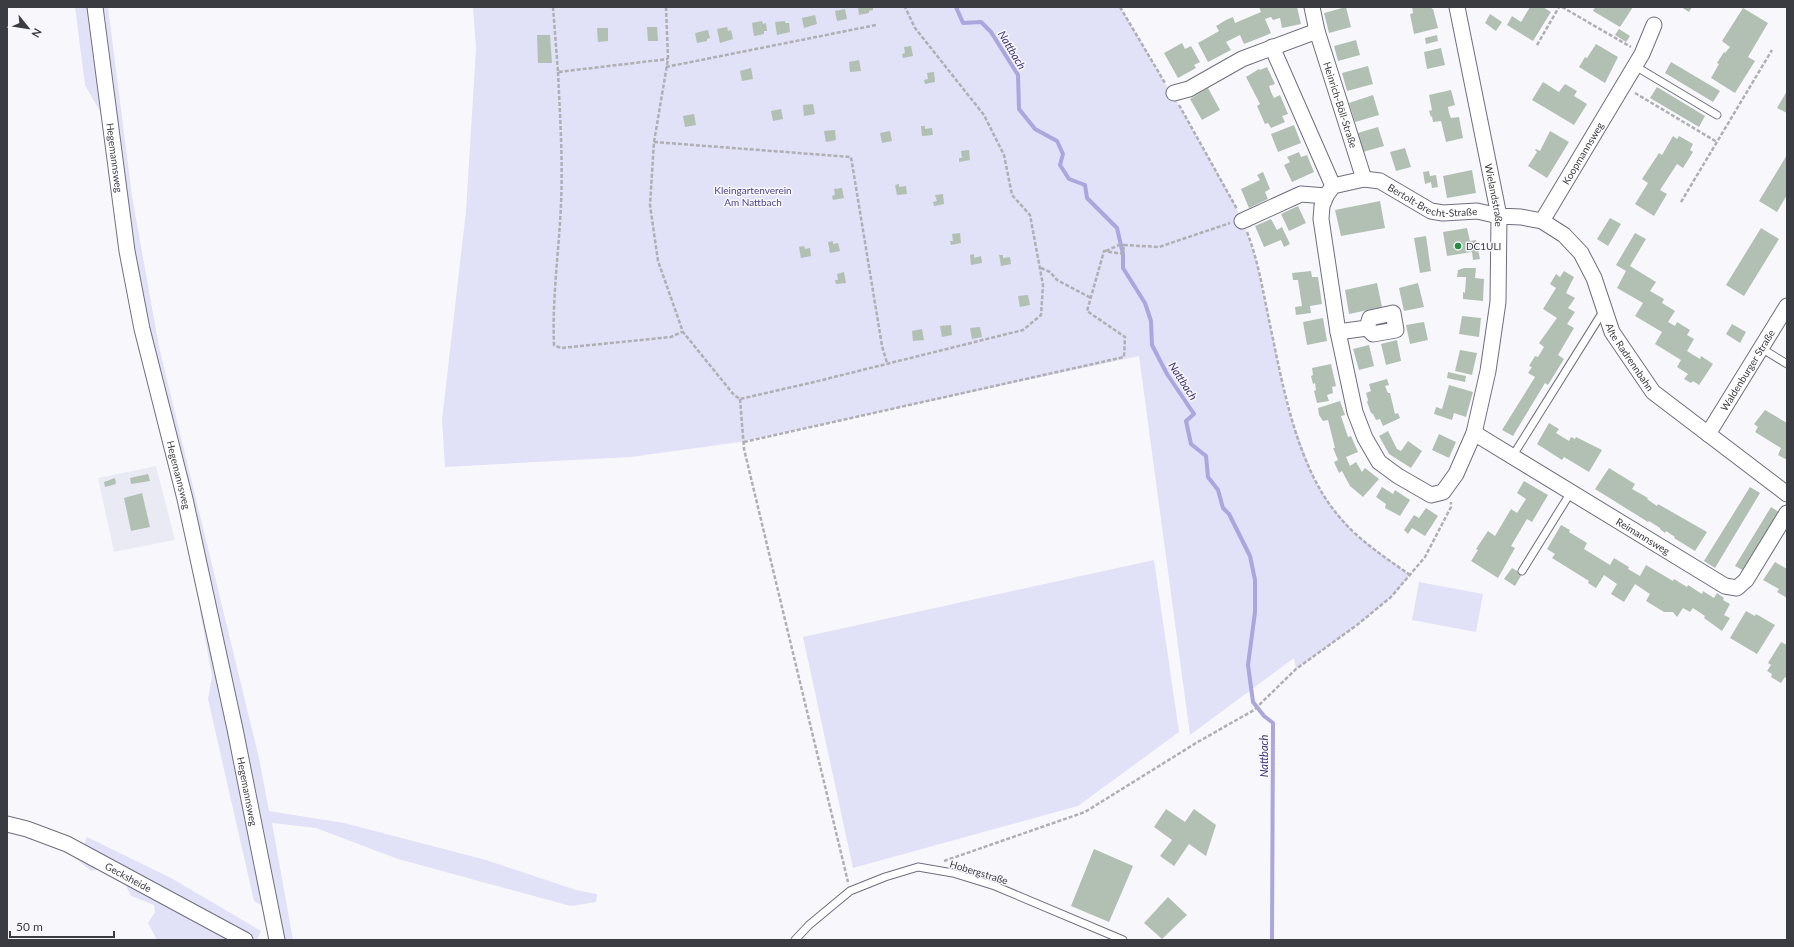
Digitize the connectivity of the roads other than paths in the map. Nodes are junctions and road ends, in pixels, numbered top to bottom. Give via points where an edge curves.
1 (95, 7) edge
2 (1312, 7) edge
3 (1457, 7) edge
4 (1654, 26) dead end
5 (1317, 31) junction
6 (1272, 47) junction
7 (1639, 60) junction
8 (1174, 93) road end
9 (1717, 115) dead end
10 (1364, 179) junction
11 (1329, 191) junction
12 (1499, 216) junction
13 (1242, 221) road end
14 (1542, 221) junction
15 (1787, 306) edge
16 (1605, 308) junction
17 (1367, 328) dead end
18 (1338, 332) junction
19 (1761, 348) junction
20 (1787, 364) edge
21 (1474, 433) junction
22 (1708, 434) junction
23 (1512, 457) junction
24 (1571, 492) junction
25 (1787, 494) edge
26 (1787, 512) edge
27 (1522, 571) dead end
28 (7, 824) edge
29 (245, 940) edge
30 (277, 940) edge
31 (795, 940) edge
32 (1123, 940) edge

1 - 30 street, Hegemannsweg via 127,251 142,329 185,499
2 - 5 street, Heinrich-Böll-Straße
3 - 12 street, Wielandstraße
4 - 7 street, Koopmannsweg
5 - 6 street
5 - 10 street, Heinrich-Böll-Straße
6 - 8 street via 1242,59 1189,89
6 - 11 street
7 - 9 lane
7 - 14 street, Koopmannsweg
10 - 11 street, Bertolt-Brecht-Straße
10 - 12 street, Bertolt-Brecht-Straße via 1380,181 1431,211 1450,214 1477,212
11 - 13 street, Bertolt-Brecht-Straße via 1301,194
11 - 18 street via 1322,206 1321,219
12 - 14 street, Alte Radrennbahn
12 - 21 street, Wielandstraße via 1498,302 1488,371
14 - 16 street, Alte Radrennbahn via 1564,235 1581,253
15 - 19 street, Waldenburger Straße
16 - 22 street, Alte Radrennbahn via 1612,332 1653,392
16 - 23 lane
17 - 18 street
18 - 21 street, Wielandstraße via 1355,412 1365,438 1379,462 1431,495 1443,492 1449,485
19 - 20 lane
19 - 22 street, Waldenburger Straße
21 - 23 street, Reimannsweg
22 - 25 street, Alte Radrennbahn
23 - 24 street, Reimannsweg
24 - 26 street, Reimannsweg via 1725,586 1737,588 1746,580
24 - 27 lane
28 - 29 street, Gecksheide via 67,844
31 - 32 lane, Hobergstraße via 850,891 885,877 918,868 953,873 995,886

